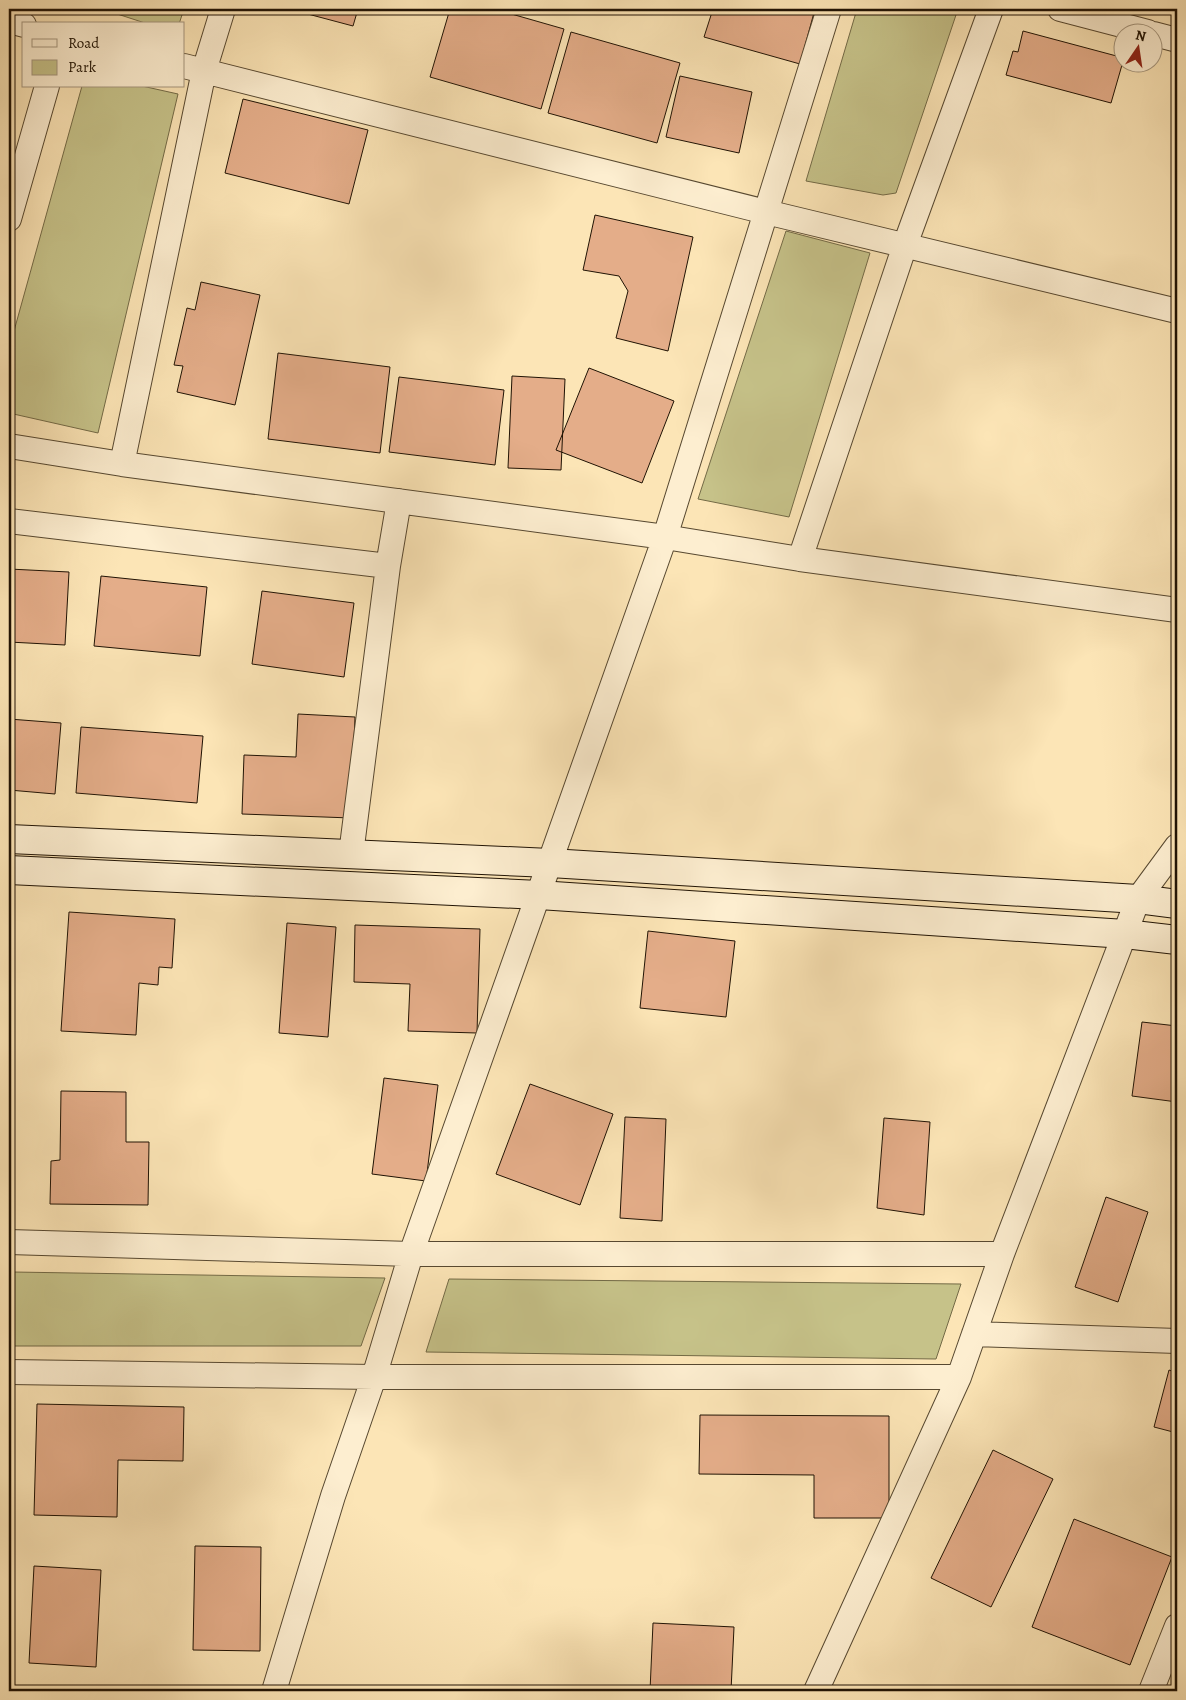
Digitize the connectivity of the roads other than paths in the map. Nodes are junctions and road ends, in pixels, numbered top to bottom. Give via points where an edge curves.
1 (223, 9) edge
2 (829, 9) edge
3 (991, 9) edge
4 (1060, 9) edge
5 (9, 21) edge
6 (1114, 23) edge
7 (22, 24) edge
8 (1164, 37) edge
9 (1177, 40) edge
10 (194, 68) edge
11 (46, 88) edge
12 (766, 212) junction
13 (9, 219) edge
14 (905, 245) junction
15 (1177, 311) edge
16 (9, 446) edge
17 (122, 464) junction
18 (399, 501) junction
19 (9, 521) edge
20 (665, 537) junction
21 (800, 559) junction
22 (388, 566) junction
23 (1177, 610) edge
24 (9, 839) edge
25 (1177, 846) edge
26 (351, 854) junction
27 (550, 863) junction
28 (9, 870) edge
29 (539, 895) junction
30 (1138, 899) junction
31 (1177, 904) edge
32 (1125, 934) junction
33 (1177, 940) edge
34 (9, 1242) edge
35 (412, 1254) junction
36 (1002, 1254) junction
37 (974, 1334) junction
38 (1177, 1341) edge
39 (9, 1372) edge
40 (374, 1377) junction
41 (959, 1378) junction
42 (1177, 1626) edge
43 (274, 1691) edge
44 (816, 1691) edge
45 (1151, 1691) edge

1 - 10 street
2 - 12 street
3 - 14 street
4 - 6 street
5 - 7 street
8 - 9 street
10 - 12 street
10 - 17 street
11 - 13 street
12 - 14 street
12 - 20 street
14 - 15 street
14 - 21 street
16 - 17 street
17 - 18 street
18 - 20 street
18 - 22 street
19 - 22 street
20 - 21 street
20 - 27 street
21 - 23 street
22 - 26 street
24 - 26 street
25 - 30 street
26 - 27 street
27 - 29 street
27 - 30 street
28 - 29 street
29 - 32 street
29 - 35 street
30 - 31 street
30 - 32 street
32 - 33 street
32 - 36 street
34 - 35 street
35 - 36 street
35 - 40 street
36 - 37 street
37 - 38 street
37 - 41 street
39 - 40 street
40 - 41 street
40 - 43 street via 332,1496
41 - 44 street
42 - 45 street

